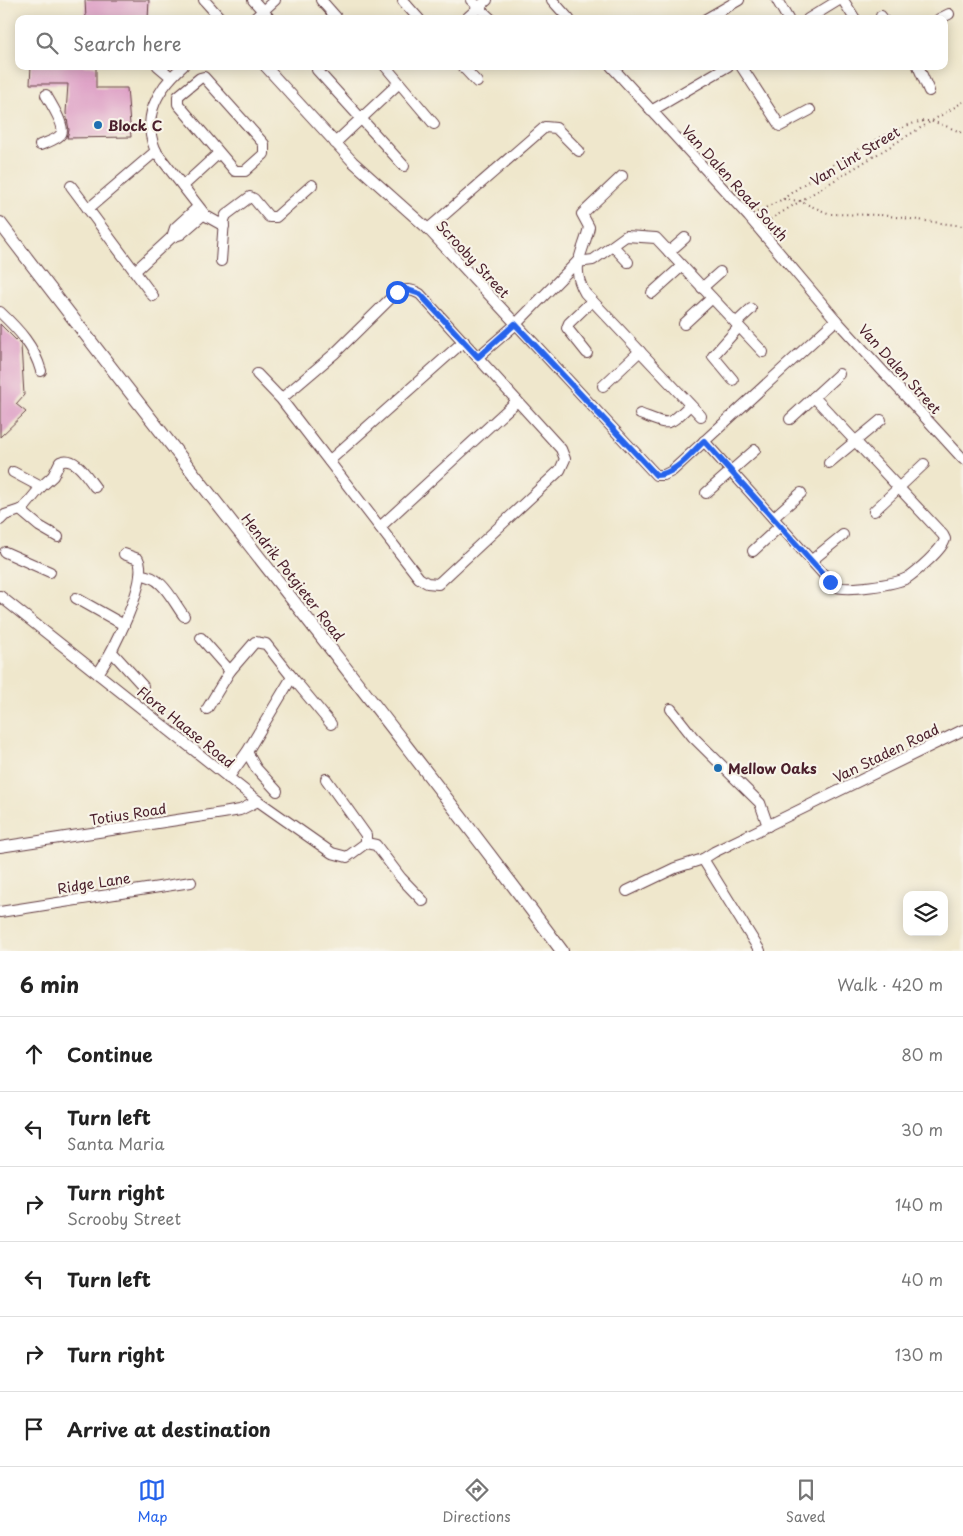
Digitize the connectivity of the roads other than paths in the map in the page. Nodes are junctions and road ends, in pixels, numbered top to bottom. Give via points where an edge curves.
1 (204, 0) edge
2 (253, 0) edge
3 (275, 0) edge
4 (321, 0) edge
5 (471, 0) edge
6 (487, 0) edge
7 (552, 0) edge
8 (739, 0) edge
9 (778, 0) edge
10 (839, 0) edge
11 (843, 0) edge
12 (403, 1) edge
13 (478, 8) junction
14 (218, 15) edge
15 (267, 15) edge
16 (334, 15) edge
17 (415, 15) edge
18 (470, 15) edge
19 (486, 15) edge
20 (565, 15) edge
21 (713, 15) edge
22 (786, 15) edge
23 (815, 15) edge
24 (852, 15) edge
25 (163, 70) edge
26 (179, 70) edge
27 (269, 70) edge
28 (317, 70) dead end
29 (388, 70) edge
30 (466, 70) edge
31 (615, 70) edge
32 (721, 70) edge
33 (744, 70) edge
34 (920, 70) edge
35 (171, 77) junction
36 (477, 82) dead end
37 (399, 83) junction
38 (930, 91) dead end
39 (46, 94) dead end
40 (810, 110) dead end
41 (651, 111) junction
42 (362, 119) junction
43 (434, 124) dead end
44 (336, 143) junction
45 (40, 145) dead end
46 (155, 148) junction
47 (579, 151) dead end
48 (219, 153) junction
49 (404, 166) dead end
50 (622, 176) dead end
51 (312, 185) dead end
52 (71, 186) dead end
53 (183, 186) junction
54 (88, 209) junction
55 (201, 210) junction
56 (0, 223) edge
57 (224, 226) junction
58 (428, 229) junction
59 (685, 238) dead end
60 (613, 246) junction
61 (668, 252) junction
62 (222, 261) dead end
63 (577, 262) junction
64 (628, 262) dead end
65 (682, 266) junction
66 (134, 271) junction
67 (720, 272) dead end
68 (702, 288) junction
69 (652, 293) dead end
70 (153, 296) dead end
71 (712, 298) junction
72 (592, 300) junction
73 (751, 309) dead end
74 (0, 312) edge
75 (836, 320) junction
76 (515, 324) junction
77 (684, 324) dead end
78 (738, 325) junction
79 (464, 341) junction
80 (640, 351) junction
81 (763, 352) dead end
82 (587, 353) dead end
83 (478, 357) junction
84 (42, 371) dead end
85 (258, 374) dead end
86 (839, 374) dead end
87 (733, 380) dead end
88 (603, 386) dead end
89 (814, 397) junction
90 (281, 400) junction
91 (517, 401) junction
92 (690, 405) junction
93 (640, 414) dead end
94 (701, 416) dead end
95 (790, 419) dead end
96 (881, 420) dead end
97 (704, 441) junction
98 (855, 441) junction
99 (755, 450) dead end
100 (963, 459) edge
101 (329, 461) junction
102 (829, 463) dead end
103 (924, 464) dead end
104 (731, 471) junction
105 (13, 472) dead end
106 (41, 487) junction
107 (95, 487) dead end
108 (899, 488) junction
109 (706, 493) dead end
110 (801, 493) dead end
111 (20, 510) junction
112 (874, 511) dead end
113 (772, 518) junction
114 (0, 520) edge
115 (780, 526) junction
116 (380, 527) junction
117 (843, 535) dead end
118 (58, 537) dead end
119 (752, 551) dead end
120 (2, 554) edge
121 (124, 554) dead end
122 (811, 561) junction
123 (50, 572) dead end
124 (140, 575) junction
125 (0, 596) edge
126 (76, 598) dead end
127 (184, 616) dead end
128 (124, 624) junction
129 (201, 638) dead end
130 (112, 652) junction
131 (230, 671) junction
132 (98, 674) junction
133 (292, 677) junction
134 (144, 686) dead end
135 (671, 708) dead end
136 (207, 709) dead end
137 (331, 724) dead end
138 (963, 730) edge
139 (247, 752) junction
140 (228, 778) junction
141 (326, 779) dead end
142 (277, 791) dead end
143 (258, 801) junction
144 (768, 826) junction
145 (363, 844) junction
146 (0, 847) edge
147 (703, 860) junction
148 (191, 882) dead end
149 (628, 890) dead end
150 (423, 901) dead end
151 (0, 912) edge
152 (562, 951) edge
153 (760, 951) edge

1 - 14 street
2 - 15 street
3 - 15 street
4 - 16 street
5 - 13 street
6 - 13 street
7 - 20 street
8 - 21 street
9 - 22 street
10 - 23 street
11 - 24 street
12 - 17 street
13 - 18 street
13 - 19 street
25 - 35 street
26 - 35 street
27 - 44 street, Scrooby Street
28 - 42 street
29 - 37 street
30 - 36 street
31 - 41 street, Van Dalen Road South
32 - 41 street
33 - 40 street via 780,126
34 - 38 street
35 - 46 street via 152,107 150,118
37 - 42 street
37 - 43 street
39 - 45 street via 62,129 59,136
41 - 75 street, Van Dalen Road South via 749,217
42 - 44 street
42 - 49 street
44 - 58 street, Scrooby Street
46 - 53 street
46 - 54 street via 133,172
47 - 58 street via 556,128 545,128
48 - 48 street via 177,100 200,78 207,79 266,149 240,172 235,171
48 - 53 street
50 - 63 street via 583,211 588,229
51 - 57 street via 272,218 254,199 247,198 226,215
52 - 54 street
53 - 55 street
54 - 66 street
55 - 57 street via 213,222
55 - 66 street via 181,234 172,237
56 - 152 main road, Hendrik Potgieter Road
57 - 62 street
58 - 76 street, Scrooby Street
59 - 61 street
60 - 61 street via 630,235 650,236
60 - 63 street via 593,260
60 - 64 street
61 - 65 street
63 - 72 street via 582,287
63 - 76 street
65 - 68 street
65 - 69 street
66 - 70 street
67 - 68 street
68 - 71 street
71 - 77 street
71 - 78 street
72 - 80 street
72 - 82 street via 567,328
73 - 78 street
74 - 84 street via 36,354
75 - 97 street
75 - 100 street, Van Dalen Street
76 - 83 street
76 - 97 street, Scrooby Street via 656,475 672,471
78 - 81 street
78 - 87 street via 714,356
79 - 83 street
79 - 90 street via 420,294 405,289 397,292
79 - 101 street
80 - 88 street
80 - 92 street
83 - 91 street
85 - 90 street
86 - 89 street
89 - 95 street
89 - 98 street
90 - 101 street
91 - 116 street
91 - 116 street via 565,454 564,466 446,577 438,584 422,580
92 - 93 street via 668,423
92 - 94 street
96 - 98 street
97 - 104 street
98 - 102 street
98 - 108 street
99 - 104 street
101 - 116 street
103 - 108 street
104 - 109 street
104 - 113 street
105 - 106 street
106 - 107 street via 65,460 75,464
106 - 111 street
108 - 112 street
108 - 122 street via 945,539 941,548 908,577 840,589
110 - 113 street
111 - 114 street
111 - 118 street
113 - 115 street
115 - 119 street
115 - 122 street
117 - 122 street
120 - 123 street
121 - 124 street via 138,559
124 - 127 street via 158,580
124 - 128 street
125 - 132 street, Flora Haase Road
126 - 128 street
128 - 130 street
129 - 131 street
130 - 132 street
130 - 134 street
131 - 133 street via 250,645 259,641 266,644
131 - 136 street
132 - 140 street, Flora Haase Road
133 - 137 street
133 - 139 street
135 - 144 street via 693,738 760,803
138 - 144 street, Van Staden Road
139 - 140 street
139 - 142 street
140 - 143 street, Flora Haase Road
141 - 145 street via 366,835
143 - 145 street, Flora Haase Road via 337,857 346,857
143 - 146 street, Totius Road via 240,810
144 - 147 street, Van Staden Road
145 - 150 street via 376,845
147 - 149 street, Van Staden Road via 675,868
147 - 153 street
148 - 151 street, Ridge Lane

